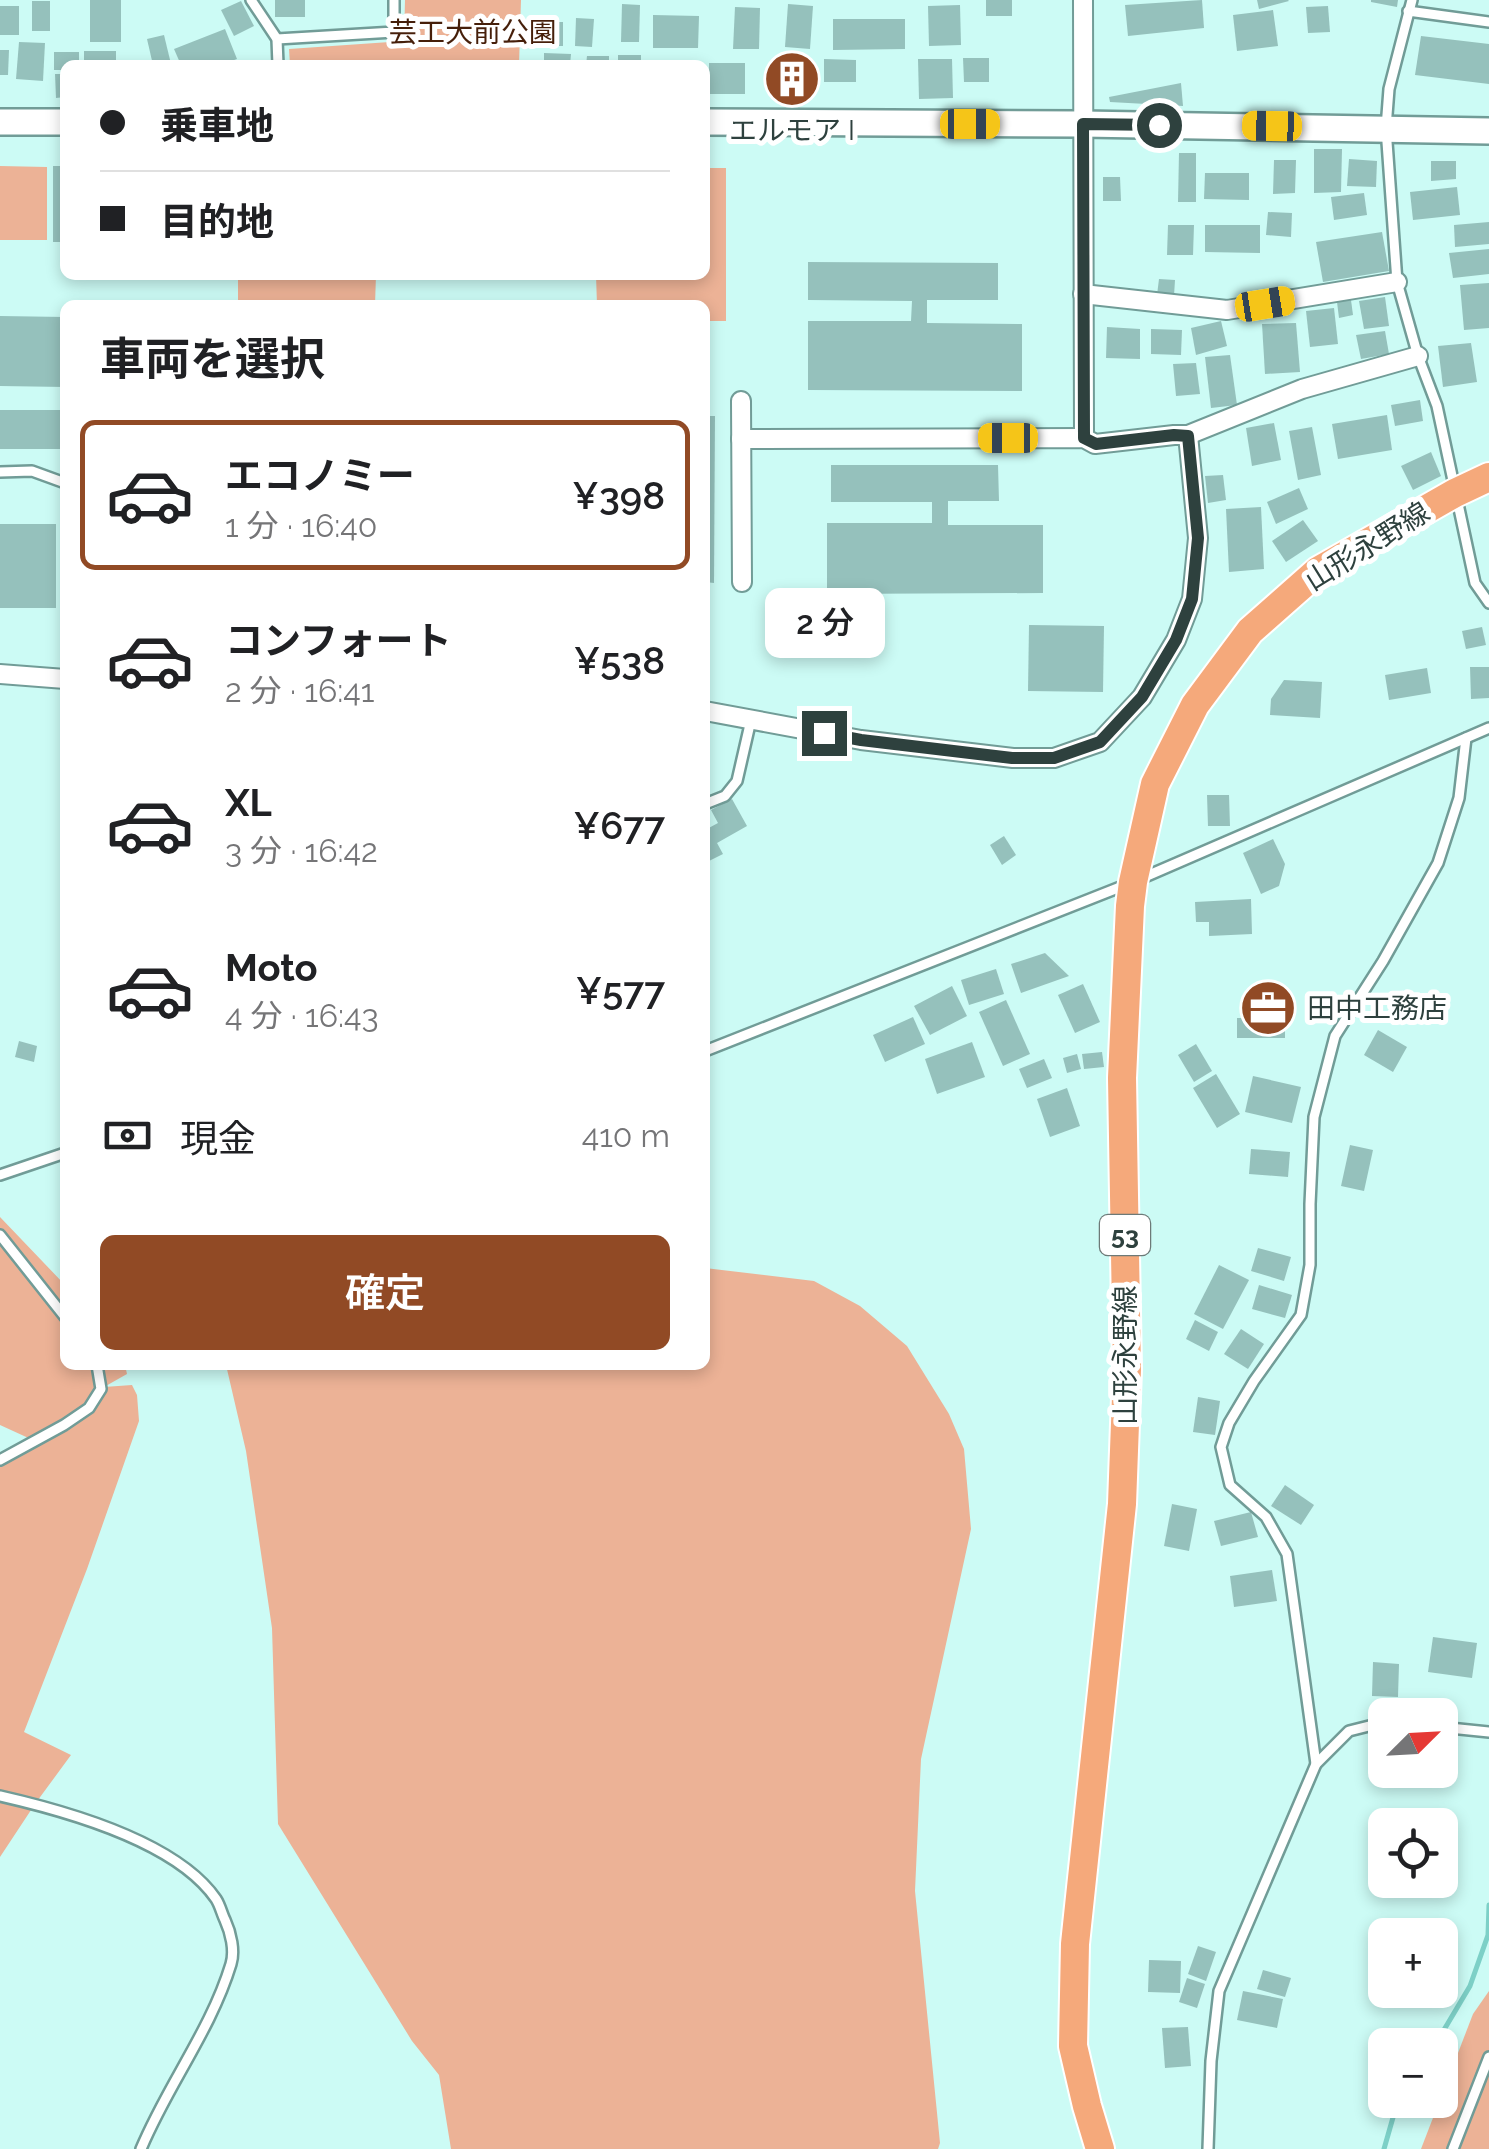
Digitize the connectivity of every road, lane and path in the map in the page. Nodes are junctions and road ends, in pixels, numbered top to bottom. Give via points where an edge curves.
1 (251, 0) edge
2 (394, 0) edge
3 (1082, 0) edge
4 (1412, 0) edge
5 (1408, 11) junction
6 (1489, 22) edge
7 (277, 39) junction
8 (278, 60) edge
9 (0, 122) edge
10 (60, 122) edge
11 (710, 122) edge
12 (1083, 124) junction
13 (1386, 128) junction
14 (1489, 131) edge
15 (1397, 282) junction
16 (1082, 294) junction
17 (1418, 356) junction
18 (741, 402) dead end
19 (1188, 436) junction
20 (1084, 438) junction
21 (741, 439) junction
22 (0, 472) edge
23 (1489, 477) edge
24 (60, 481) edge
25 (1455, 493) junction
26 (742, 582) dead end
27 (1489, 603) edge
28 (0, 674) edge
29 (60, 679) edge
30 (710, 712) edge
31 (751, 720) junction
32 (1489, 728) edge
33 (1466, 738) junction
34 (710, 802) edge
35 (1132, 882) junction
36 (710, 1049) edge
37 (60, 1155) edge
38 (0, 1175) edge
39 (0, 1235) edge
40 (60, 1312) edge
41 (98, 1370) edge
42 (0, 1460) edge
43 (1368, 1726) edge
44 (1458, 1729) edge
45 (1489, 1732) edge
46 (1316, 1764) junction
47 (0, 1796) edge
48 (1489, 2058) edge
49 (140, 2149) edge
50 (1100, 2149) edge
51 (1208, 2149) edge
52 (1453, 2149) edge

1 - 7 lane
2 - 7 lane via 394,32
3 - 12 street
4 - 5 lane
5 - 6 lane
5 - 13 lane
7 - 8 lane
9 - 10 street
11 - 12 street
12 - 13 street
12 - 16 street
13 - 14 street
13 - 15 lane
15 - 16 street via 1226,310
15 - 17 lane
16 - 20 street
17 - 19 street via 1302,389
17 - 25 lane via 1437,406
18 - 21 street
19 - 20 street via 1096,444
19 - 31 street via 1198,538 1192,599 1142,697 1100,742 1054,758 1012,758
20 - 21 street
21 - 26 street
22 - 24 lane
23 - 25 main road, 山形永野線 / 53
25 - 27 lane via 1475,583
25 - 35 main road, 山形永野線 / 53 via 1318,571 1250,631 1195,705 1155,784
28 - 29 street
30 - 31 street
31 - 34 lane via 737,781
32 - 33 lane
33 - 35 lane
33 - 46 lane via 1459,798 1438,862 1335,1036 1314,1116 1310,1265 1301,1315 1229,1422 1221,1447 1230,1486 1266,1517 1287,1554
35 - 36 lane
35 - 50 main road, 山形永野線 / 53 via 1122,1078 1128,1370 1122,1504 1074,1944 1072,2046
37 - 38 lane
39 - 40 lane
41 - 42 lane via 101,1389 88,1408
43 - 46 lane via 1349,1731
44 - 45 lane
46 - 51 lane via 1219,1990
47 - 49 lane via 157,1848 216,1899 230,1930 233,1960 217,2000
48 - 52 lane

